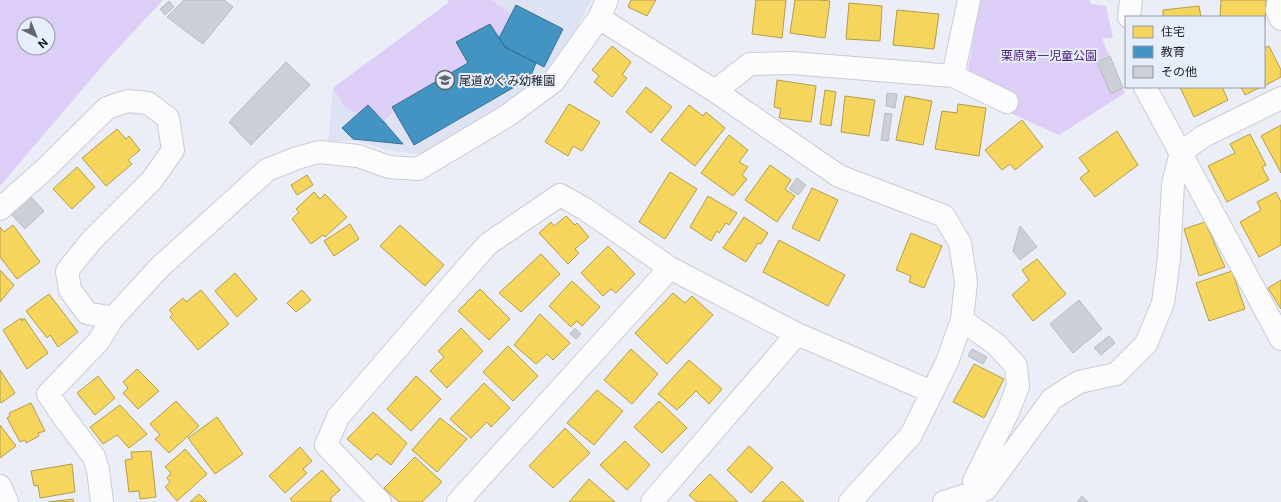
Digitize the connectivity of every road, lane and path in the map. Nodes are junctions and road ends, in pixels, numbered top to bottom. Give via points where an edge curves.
1 (969, 0) edge
2 (1131, 0) edge
3 (1279, 0) edge
4 (603, 9) edge
5 (1129, 16) edge
6 (1281, 19) edge
7 (953, 76) junction
8 (1146, 88) edge
9 (715, 91) junction
10 (1281, 98) edge
11 (1006, 102) dead end
12 (1181, 152) junction
13 (0, 209) edge
14 (670, 268) junction
15 (113, 318) junction
16 (962, 320) junction
17 (797, 334) junction
18 (1281, 339) edge
19 (932, 392) junction
20 (0, 486) edge
21 (982, 494) edge
22 (7, 502) edge
23 (102, 502) edge
24 (380, 502) edge
25 (458, 502) edge
26 (652, 502) edge
27 (850, 502) edge
28 (944, 502) edge

1 - 7 street
2 - 5 street
3 - 6 street via 1278,10
4 - 9 street
4 - 15 street via 553,82 507,116 418,168 389,167 358,156 319,152 267,170 160,267
7 - 9 street via 792,63 750,64
7 - 11 street
8 - 12 street
9 - 16 street via 839,176 944,216 960,243 966,282
10 - 12 street via 1204,136
12 - 18 street
12 - 21 street via 1172,184 1169,258 1163,303 1146,344 1116,374 1079,382 1052,399
13 - 15 street via 108,108 128,101 148,103 168,118 173,150 152,180 91,241 67,270 70,290 87,313
14 - 17 street
14 - 24 street via 560,194 488,244 338,418 326,445
14 - 25 street
15 - 23 street via 98,342 48,394 94,458
16 - 19 street via 947,362
16 - 21 street via 997,345 1016,366 1018,386 974,481
17 - 19 street
17 - 26 street
19 - 27 street via 912,435
20 - 22 street
21 - 28 street

